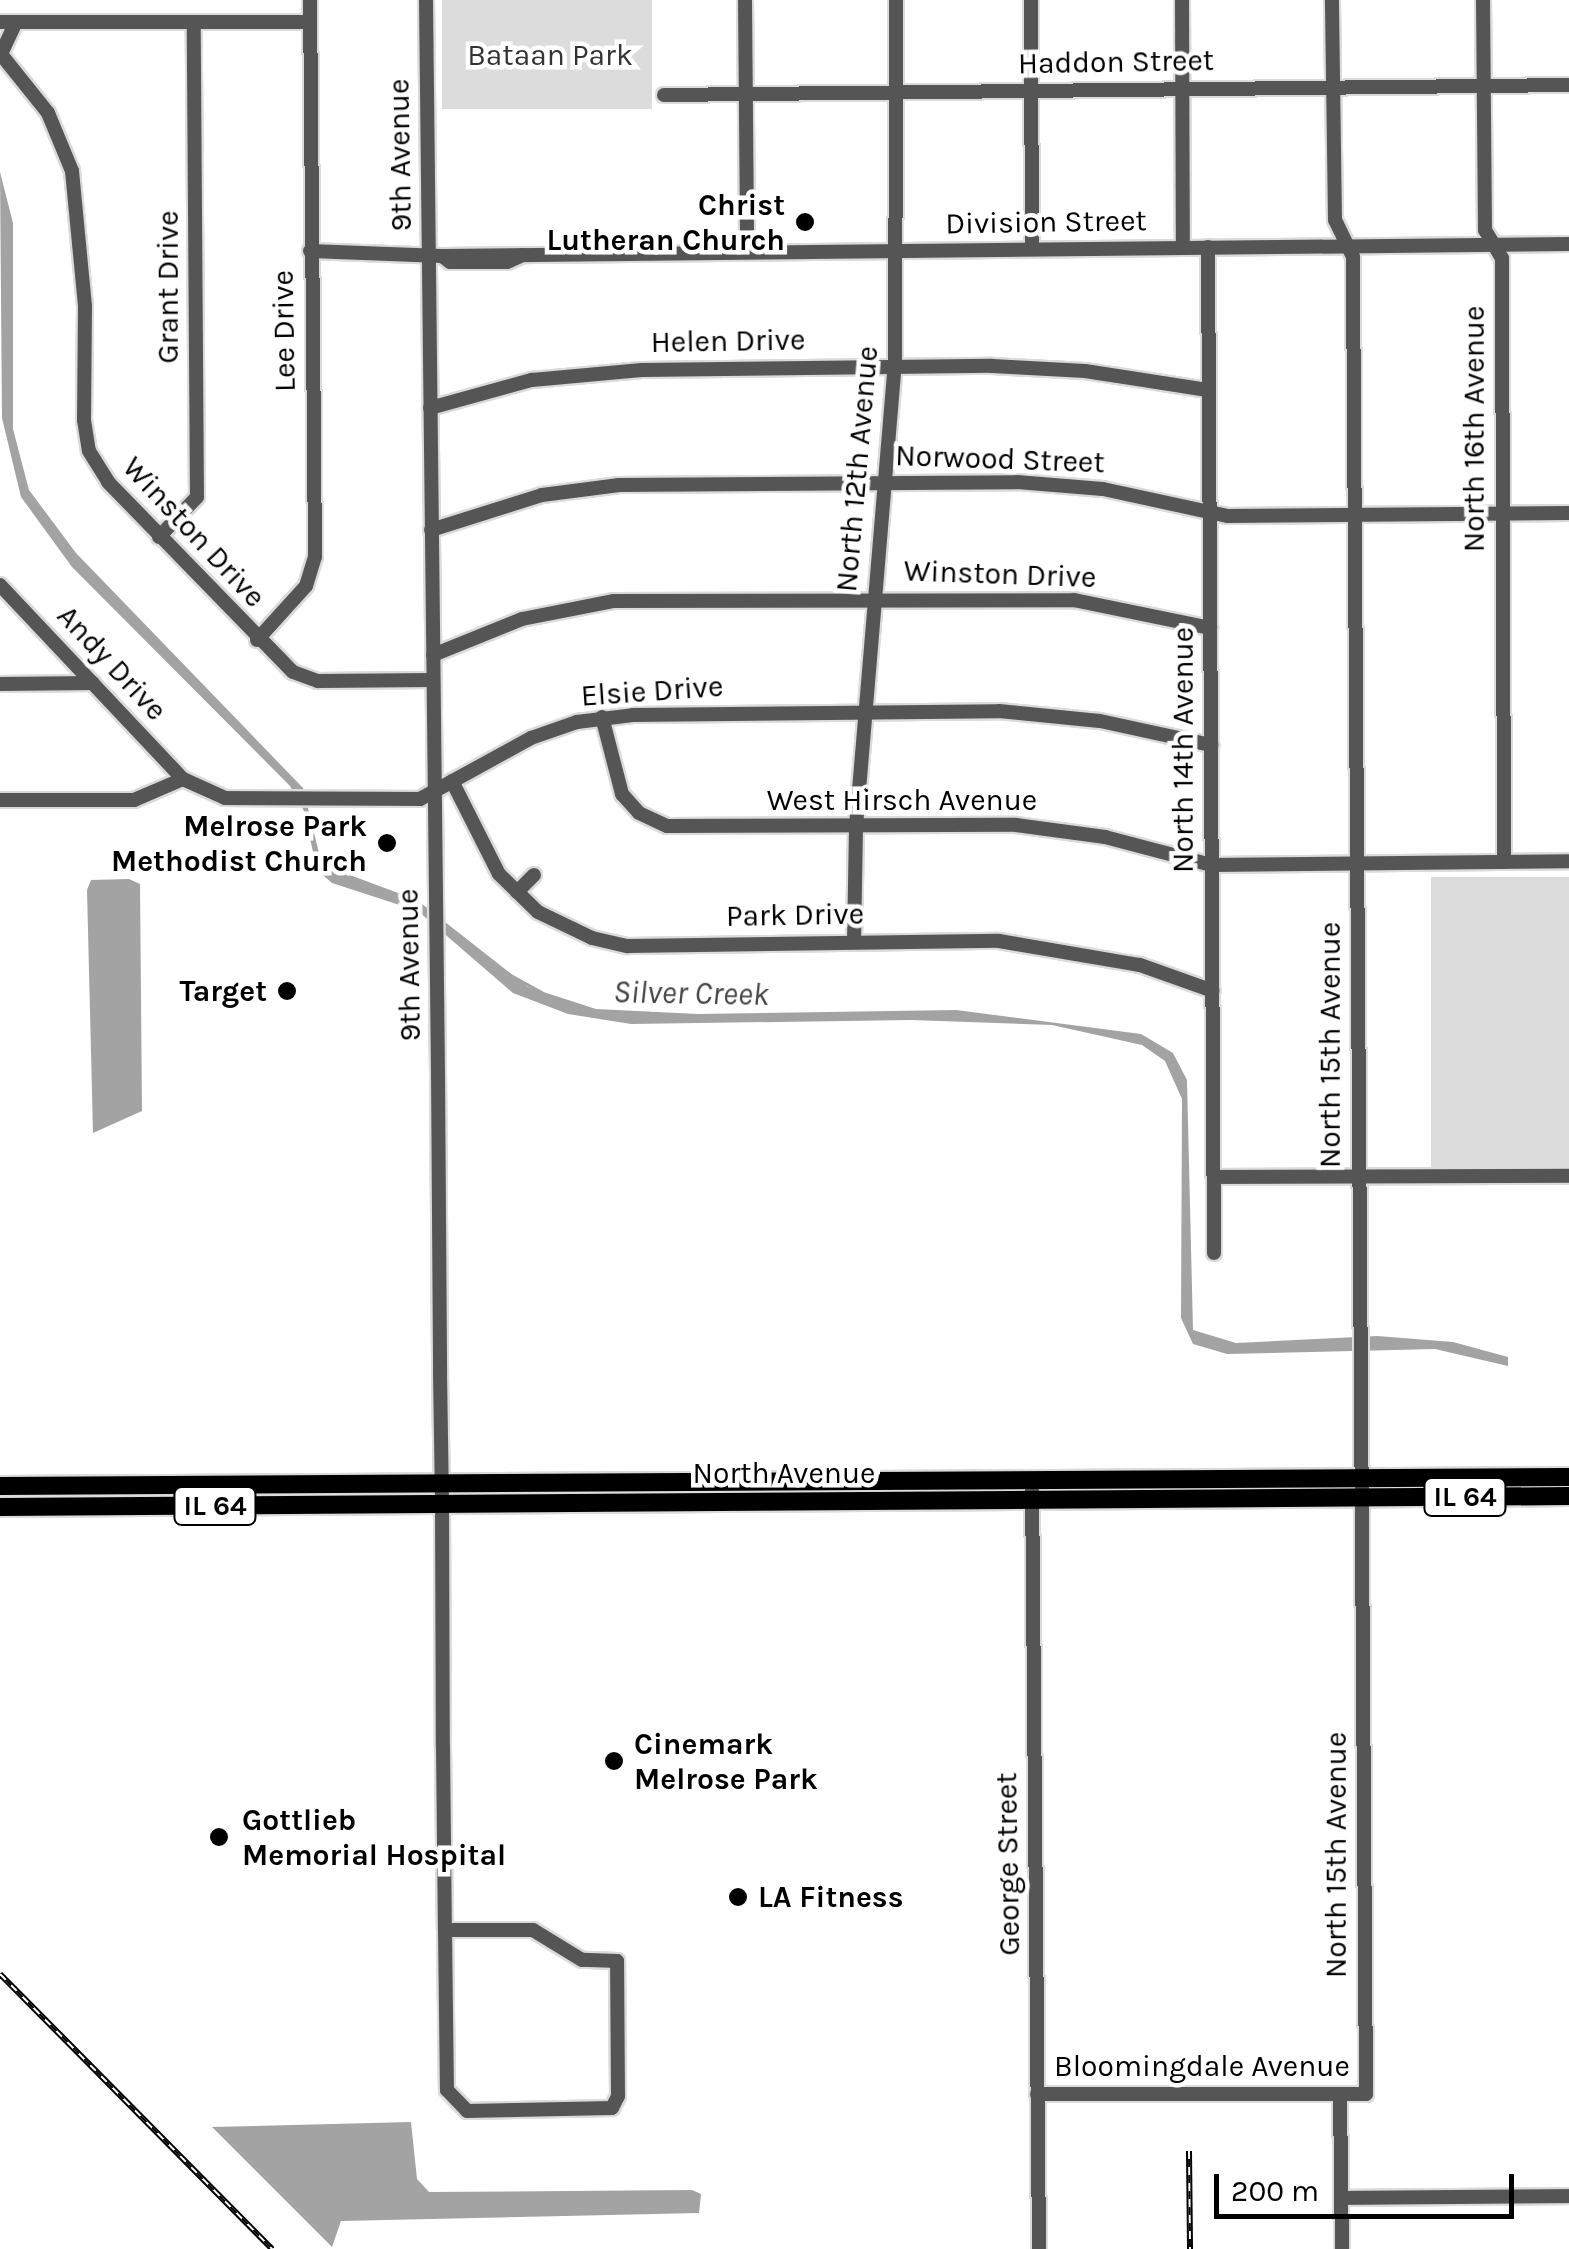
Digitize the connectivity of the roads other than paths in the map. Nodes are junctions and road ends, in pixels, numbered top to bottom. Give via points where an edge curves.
1 (310, 0) edge
2 (426, 0) edge
3 (745, 0) edge
4 (896, 0) edge
5 (1031, 0) edge
6 (1182, 0) edge
7 (1332, 0) edge
8 (1483, 0) edge
9 (8, 22) edge
10 (194, 22) junction
11 (310, 22) junction
12 (0, 54) edge
13 (1569, 85) edge
14 (1484, 86) junction
15 (1333, 88) junction
16 (1182, 89) junction
17 (1031, 91) junction
18 (896, 92) junction
19 (746, 94) junction
20 (664, 95) dead end
21 (1494, 244) junction
22 (1569, 244) edge
23 (1347, 246) junction
24 (1208, 247) junction
25 (1183, 248) junction
26 (1032, 249) junction
27 (897, 250) junction
28 (310, 251) junction
29 (747, 252) junction
30 (436, 256) junction
31 (896, 366) junction
32 (1208, 390) junction
33 (430, 408) junction
34 (886, 482) junction
35 (1209, 511) junction
36 (1569, 513) edge
37 (1501, 514) junction
38 (1354, 515) junction
39 (432, 530) junction
40 (160, 537) junction
41 (0, 585) edge
42 (874, 596) junction
43 (1210, 628) junction
44 (257, 640) junction
45 (433, 655) junction
46 (433, 680) junction
47 (93, 683) junction
48 (0, 684) edge
49 (865, 712) junction
50 (602, 717) junction
51 (1211, 745) junction
52 (183, 779) junction
53 (452, 781) junction
54 (434, 792) junction
55 (0, 800) edge
56 (856, 826) junction
57 (1569, 861) edge
58 (1358, 862) junction
59 (1504, 862) junction
60 (1211, 865) junction
61 (534, 874) dead end
62 (517, 892) junction
63 (854, 942) junction
64 (1213, 991) junction
65 (1569, 1176) edge
66 (1358, 1177) junction
67 (1215, 1178) junction
68 (1214, 1253) dead end
69 (1569, 1477) edge
70 (1361, 1478) junction
71 (1032, 1479) junction
72 (442, 1483) junction
73 (0, 1486) edge
74 (1569, 1496) edge
75 (1361, 1497) junction
76 (1032, 1499) junction
77 (442, 1503) junction
78 (0, 1507) edge
79 (445, 1930) junction
80 (1038, 2094) junction
81 (1340, 2094) junction
82 (1366, 2094) joint
83 (1569, 2196) edge
84 (1342, 2198) junction
85 (1039, 2249) edge
86 (1342, 2249) edge

1 - 11 street, Lee Drive
2 - 30 street, 9th Avenue
3 - 19 street
4 - 18 street, North 12th Avenue
5 - 17 street
6 - 16 street
7 - 15 street, North 15th Avenue
8 - 14 street, North 16th Avenue
9 - 10 street
9 - 12 street
10 - 11 street
10 - 40 street, Grant Drive via 197,497
11 - 28 street, Lee Drive
12 - 40 street, Winston Drive via 48,113 76,187 89,451 108,482
13 - 14 street, Haddon Street
14 - 15 street, Haddon Street
14 - 21 street, North 16th Avenue via 1486,230
15 - 16 street, Haddon Street
15 - 23 street, North 15th Avenue via 1335,220
16 - 17 street, Haddon Street
16 - 25 street
17 - 18 street, Haddon Street
17 - 26 street
18 - 19 street, Haddon Street
18 - 27 street, North 12th Avenue
19 - 20 street, Haddon Street
19 - 29 street
21 - 22 street, Division Street
21 - 23 street, Division Street
21 - 37 street, North 16th Avenue via 1502,258
23 - 24 street, Division Street
23 - 38 street, North 15th Avenue via 1353,256
24 - 25 street, Division Street
24 - 32 street, North 14th Avenue
25 - 26 street, Division Street
26 - 27 street, Division Street
27 - 29 street, Division Street
27 - 31 street, North 12th Avenue
28 - 30 street, Division Street
28 - 44 street, Lee Drive via 314,557 306,586
29 - 30 street, Division Street
30 - 33 street, 9th Avenue
31 - 32 street, Helen Drive via 1047,368
31 - 33 street, Helen Drive via 572,374
31 - 34 street, North 12th Avenue
32 - 35 street, North 14th Avenue
33 - 39 street, 9th Avenue
34 - 35 street, Norwood Street via 1056,484
34 - 39 street, Norwood Street via 578,488
34 - 42 street, North 12th Avenue
35 - 38 street, Norwood Street
35 - 43 street, North 14th Avenue
36 - 37 street, Norwood Street
37 - 38 street, Norwood Street
37 - 59 street, North 16th Avenue
38 - 58 street, North 15th Avenue
39 - 45 street, 9th Avenue
40 - 44 street, Winston Drive
41 - 47 street, Andy Drive
42 - 43 street, Winston Drive via 1074,600
42 - 45 street, Winston Drive via 582,605
42 - 49 street, North 12th Avenue
43 - 51 street, North 14th Avenue
44 - 46 street, Winston Drive via 293,672 318,681
45 - 46 street, 9th Avenue
46 - 54 street, 9th Avenue
47 - 48 street
47 - 52 street, Andy Drive
49 - 50 street, Elsie Drive
49 - 51 street, Elsie Drive via 1053,714
49 - 56 street, North 12th Avenue
50 - 53 street, Elsie Drive via 530,738
50 - 56 street, West Hirsch Avenue via 622,794 652,821 679,828
51 - 60 street, North 14th Avenue
52 - 54 street, Elsie Drive via 225,798 420,799
52 - 55 street via 134,800
53 - 54 street, Elsie Drive
53 - 62 street, Park Drive via 491,860
54 - 72 street, 9th Avenue
56 - 60 street, West Hirsch Avenue via 1046,828
56 - 63 street, North 12th Avenue
57 - 59 street, West Hirsch Avenue
58 - 59 street, West Hirsch Avenue
58 - 60 street, West Hirsch Avenue
58 - 66 street, North 15th Avenue
60 - 64 street, North 14th Avenue
61 - 62 street
62 - 63 street, Park Drive via 564,927 628,946
63 - 64 street, Park Drive via 999,940 1060,948
64 - 67 street, North 14th Avenue
65 - 66 street
66 - 67 street
66 - 70 street, North 15th Avenue
67 - 68 street, North 14th Avenue
69 - 70 main road, North Avenue / IL 64
70 - 71 main road, North Avenue / IL 64
70 - 75 street, North 15th Avenue
71 - 72 main road, North Avenue / IL 64
71 - 76 street, George Street
72 - 73 main road, North Avenue / IL 64
72 - 77 street, 9th Avenue
74 - 75 main road, North Avenue / IL 64
75 - 76 main road, North Avenue / IL 64
75 - 82 street, North 15th Avenue
76 - 77 main road, North Avenue / IL 64
76 - 80 street, George Street
77 - 78 main road, North Avenue / IL 64
77 - 79 street, 9th Avenue
79 - 79 street, 9th Avenue via 446,2090 456,2106 468,2112 612,2108 618,2096 617,1960 582,1960 533,1930
80 - 81 street, Bloomingdale Avenue
80 - 85 street, George Street
81 - 82 street, Bloomingdale Avenue
81 - 84 street
83 - 84 street
84 - 86 street

